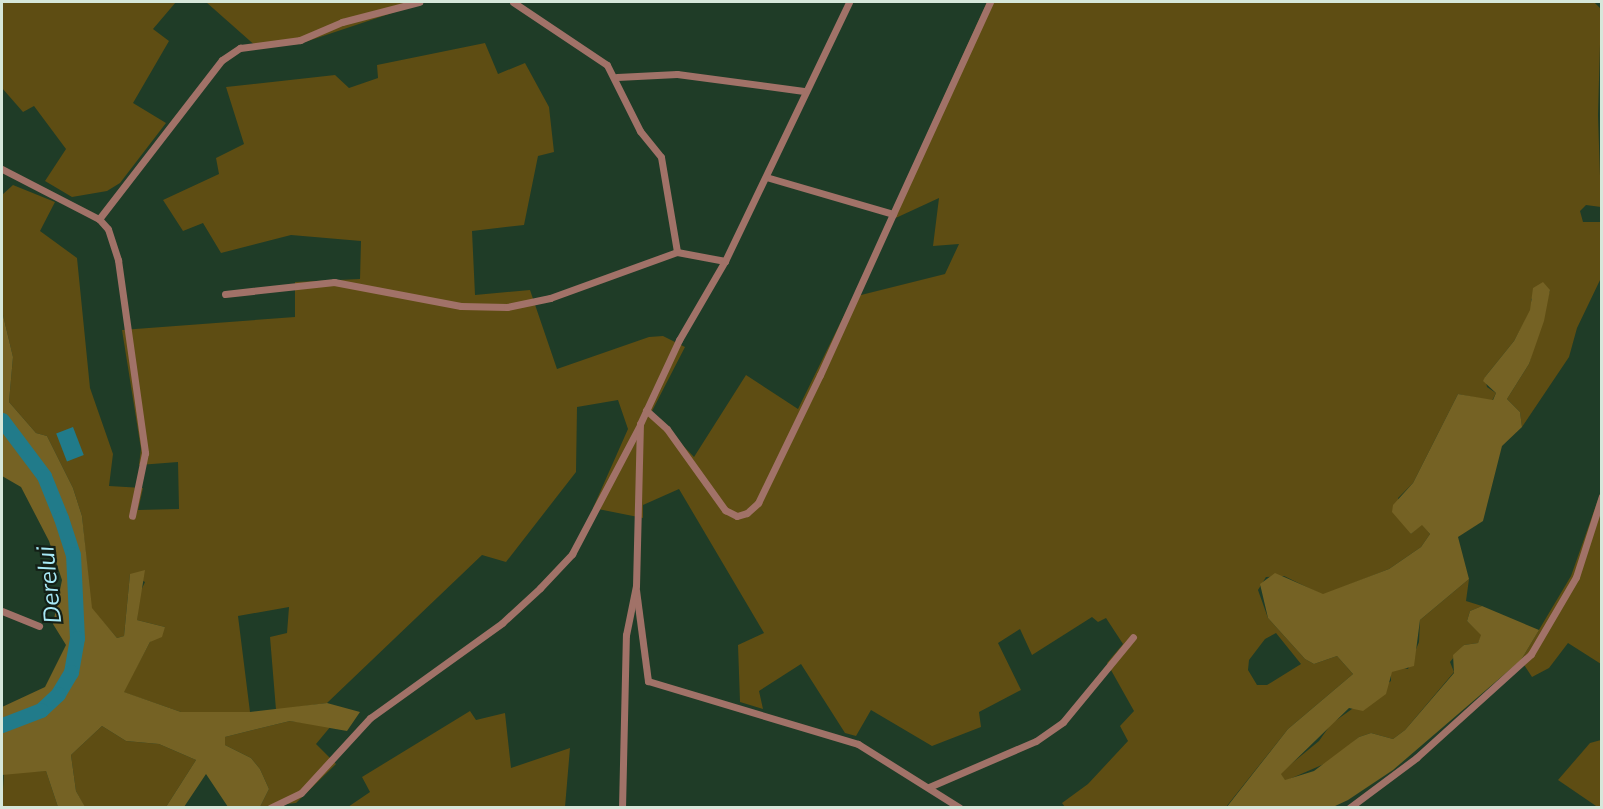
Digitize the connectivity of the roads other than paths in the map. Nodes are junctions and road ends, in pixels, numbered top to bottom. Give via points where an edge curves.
1 (419, 2) edge
2 (513, 2) edge
3 (849, 2) edge
4 (990, 2) edge
5 (617, 77) junction
6 (804, 92) junction
7 (2, 169) edge
8 (766, 177) junction
9 (893, 214) junction
10 (99, 219) junction
11 (677, 252) junction
12 (725, 261) junction
13 (225, 294) dead end
14 (646, 410) junction
15 (640, 424) junction
16 (1602, 496) edge
17 (132, 516) dead end
18 (636, 586) junction
19 (2, 611) edge
20 (39, 626) dead end
21 (1133, 638) dead end
22 (929, 787) junction
23 (270, 807) edge
24 (622, 807) edge
25 (960, 807) edge
26 (1349, 807) edge

1 - 10 street via 342,22 300,40 240,48 222,60
2 - 5 street via 597,56
3 - 6 street
4 - 9 street
5 - 6 street via 677,74
5 - 11 street via 667,174 668,218
6 - 8 street
7 - 10 street
8 - 9 street
8 - 12 street
9 - 14 street via 758,503 747,513 737,516 725,510 667,429
10 - 17 street via 108,229 118,260 146,453
11 - 12 street
11 - 13 street via 550,298 507,307 460,306 334,282
12 - 14 street via 679,340
14 - 15 street
15 - 18 street
15 - 23 street via 572,554 540,588 502,623 370,718 301,792
16 - 26 street via 1576,577 1531,654 1416,758
18 - 22 street via 648,681 858,744
18 - 24 street via 626,635
19 - 20 street
21 - 22 street via 1052,730
22 - 25 street

